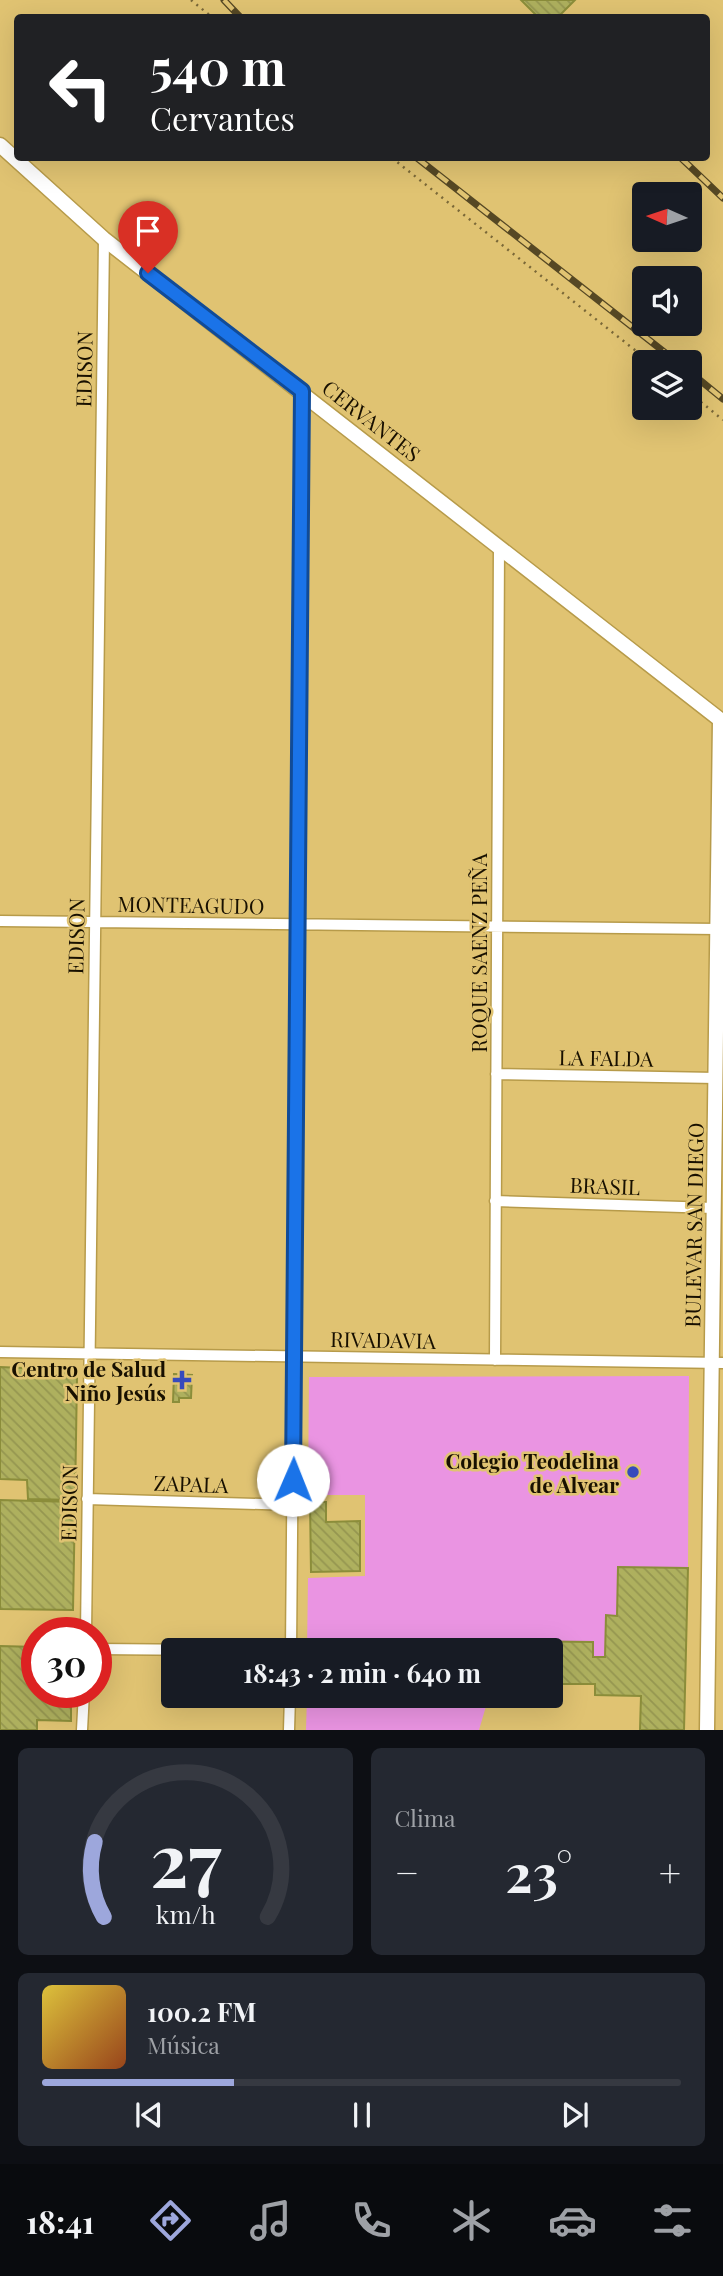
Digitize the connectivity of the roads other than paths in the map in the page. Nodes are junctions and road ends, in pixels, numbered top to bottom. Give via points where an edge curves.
1 (0, 145) edge
2 (14, 158) edge
3 (18, 161) edge
4 (104, 239) junction
5 (302, 391) junction
6 (499, 546) junction
7 (721, 721) edge
8 (0, 921) edge
9 (94, 922) junction
10 (300, 924) junction
11 (497, 926) junction
12 (718, 929) junction
13 (496, 1074) junction
14 (716, 1078) junction
15 (495, 1201) junction
16 (714, 1208) junction
17 (0, 1352) edge
18 (89, 1354) junction
19 (295, 1357) junction
20 (495, 1360) junction
21 (718, 1363) edge
22 (87, 1499) junction
23 (293, 1505) junction
24 (86, 1617) edge
25 (291, 1638) edge
26 (112, 1649) edge
27 (161, 1650) edge
28 (83, 1708) edge
29 (290, 1708) edge
30 (82, 1730) edge
31 (289, 1730) edge
32 (708, 1730) edge

1 - 2 street, CERVANTES
3 - 4 street, CERVANTES
4 - 5 street, CERVANTES
4 - 9 street, EDISON
5 - 6 street, CERVANTES
5 - 10 street
6 - 7 street, CERVANTES
6 - 11 street, ROQUE SAENZ PEÑA
7 - 12 street, BULEVAR SAN DIEGO
8 - 9 street, MONTEAGUDO
9 - 10 street, MONTEAGUDO
9 - 18 street, EDISON
10 - 11 street, MONTEAGUDO
10 - 19 street
11 - 12 street, MONTEAGUDO
11 - 13 street, ROQUE SAENZ PEÑA
12 - 14 street, BULEVAR SAN DIEGO
13 - 14 street, LA FALDA
13 - 15 street, ROQUE SAENZ PEÑA
14 - 16 street, BULEVAR SAN DIEGO
15 - 16 street, BRASIL
15 - 20 street, ROQUE SAENZ PEÑA
16 - 21 street, BULEVAR SAN DIEGO
17 - 18 street, RIVADAVIA
18 - 19 street, RIVADAVIA
18 - 22 street, EDISON
19 - 20 street, RIVADAVIA
19 - 23 street
20 - 21 street, RIVADAVIA
21 - 32 street, BULEVAR SAN DIEGO
22 - 23 street, ZAPALA
22 - 24 street, EDISON
23 - 25 street
26 - 27 street
28 - 30 street
29 - 31 street

